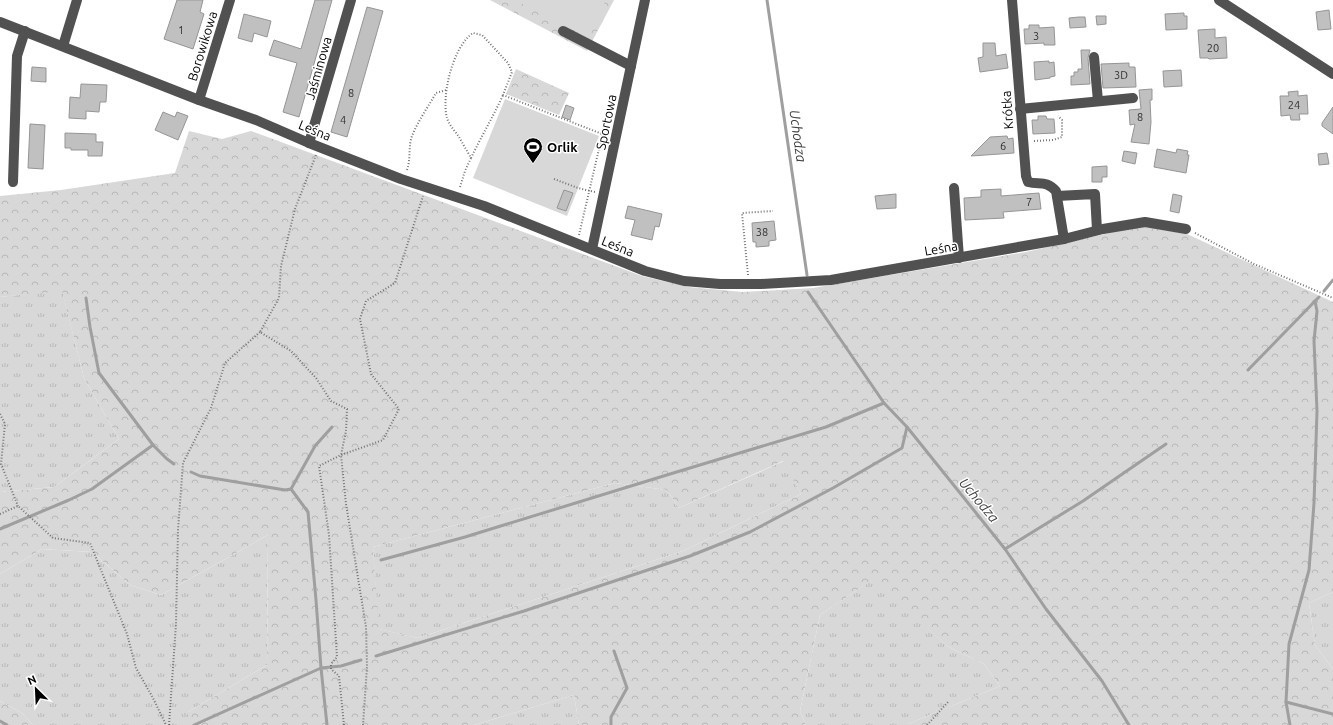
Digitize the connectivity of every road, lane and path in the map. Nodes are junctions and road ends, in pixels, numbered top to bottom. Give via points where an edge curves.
1 (77, 0) edge
2 (230, 0) edge
3 (351, 0) edge
4 (645, 0) edge
5 (1012, 0) edge
6 (1219, 0) edge
7 (0, 22) edge
8 (25, 31) junction
9 (563, 31) dead end
10 (63, 46) junction
11 (1094, 57) dead end
12 (631, 66) junction
13 (1333, 74) edge
14 (446, 90) junction
15 (503, 95) junction
16 (1133, 98) dead end
17 (199, 100) junction
18 (1098, 101) junction
19 (1020, 109) junction
20 (1054, 114) dead end
21 (605, 123) dead end
22 (602, 134) junction
23 (309, 142) junction
24 (1023, 142) junction
25 (319, 146) junction
26 (471, 158) junction
27 (554, 179) dead end
28 (404, 180) junction
29 (13, 182) dead end
30 (426, 187) junction
31 (954, 188) dead end
32 (589, 192) junction
33 (1057, 196) junction
34 (456, 197) junction
35 (773, 212) dead end
36 (1186, 229) joint
37 (1097, 230) junction
38 (1064, 239) junction
39 (578, 243) junction
40 (592, 249) junction
41 (959, 258) junction
42 (749, 284) junction
43 (1333, 298) edge
44 (260, 332) junction
45 (0, 414) edge
46 (341, 455) junction
47 (18, 506) junction
48 (0, 514) edge
49 (949, 700) dead end
50 (167, 725) edge
51 (344, 725) edge
52 (363, 725) edge
53 (927, 725) edge

1 - 10 street
2 - 17 street, Borowikowa
3 - 23 street, Jaśminowa
4 - 12 street, Sportowa
5 - 19 street, Krótka
6 - 13 street
7 - 8 street, Leśna
8 - 10 street, Leśna
8 - 29 street via 17,56
9 - 12 street
10 - 17 street, Leśna
11 - 18 street
12 - 40 street, Sportowa
14 - 15 path via 454,58 468,36 473,33 482,35 508,63 512,72
14 - 26 path via 448,120
14 - 28 path via 436,93 412,136 409,164
15 - 22 path
15 - 26 path
16 - 18 street
17 - 23 street, Leśna
18 - 19 street
19 - 24 street, Krótka
20 - 24 path via 1062,120 1062,137
21 - 22 path
22 - 32 path
23 - 25 street, Leśna
24 - 33 street, Krótka via 1028,182 1051,185
25 - 28 street, Leśna
25 - 44 path via 295,209 281,266 279,298
26 - 34 path
27 - 32 path
28 - 30 street, Leśna
30 - 34 street, Leśna
30 - 46 path via 395,283 366,302 360,319 372,374 399,409 383,440
31 - 41 street
32 - 39 path
33 - 37 street via 1095,194
33 - 38 street
34 - 39 street, Leśna
35 - 42 path via 742,214
36 - 37 street, Leśna via 1144,222
36 - 43 path via 1254,264
37 - 38 street, Leśna
38 - 41 street, Leśna
39 - 40 street, Leśna
40 - 42 street, Leśna via 645,271 684,281
41 - 42 street, Leśna via 831,280
44 - 46 path via 291,351 316,378 332,401 347,409
44 - 50 path via 225,363 211,408 183,463 178,530 176,624
45 - 47 path via 5,424 1,464
46 - 51 path via 320,466 329,535 337,657 331,664 339,676
46 - 52 path via 346,504 366,627 367,667
47 - 48 path
47 - 50 path via 53,538 90,543 127,634 136,668
49 - 53 path

